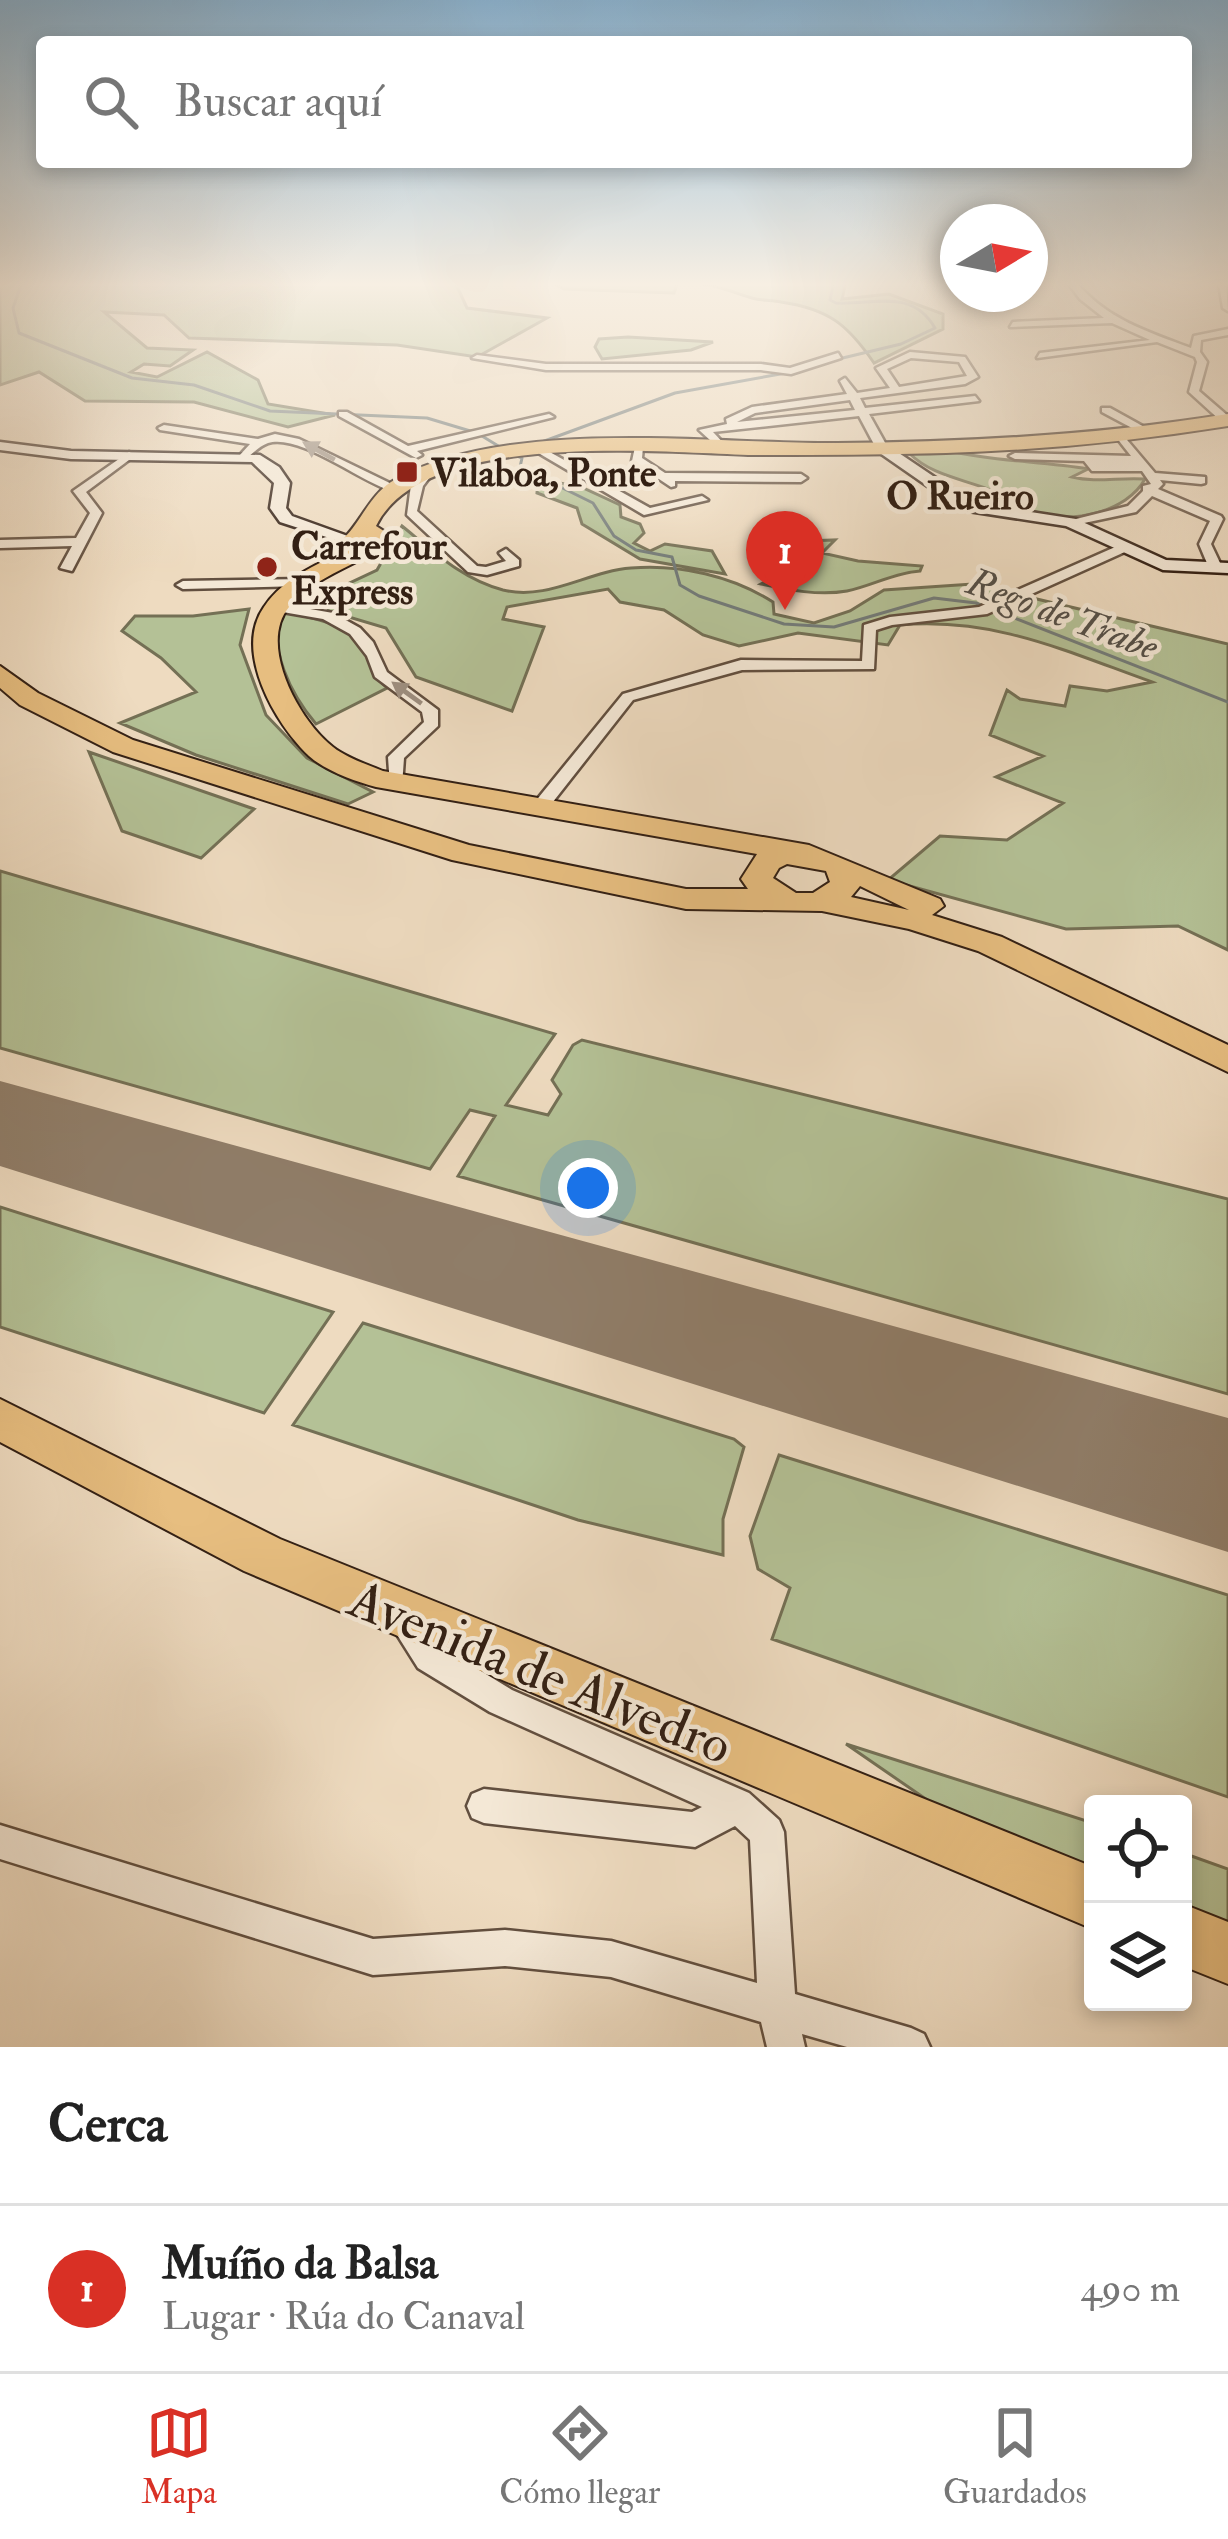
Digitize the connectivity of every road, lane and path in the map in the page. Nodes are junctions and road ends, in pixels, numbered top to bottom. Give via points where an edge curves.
1 (767, 378) edge
2 (786, 378) edge
3 (887, 378) edge
4 (970, 378) edge
5 (1198, 378) edge
6 (845, 381) dead end
7 (770, 384) junction
8 (896, 390) junction
9 (855, 395) junction
10 (975, 399) dead end
11 (759, 409) junction
12 (1106, 410) dead end
13 (864, 413) junction
14 (343, 415) dead end
15 (549, 417) dead end
16 (1227, 420) edge
17 (457, 423) dead end
18 (767, 424) junction
19 (736, 427) junction
20 (164, 428) dead end
21 (482, 433) junction
22 (1151, 434) junction
23 (1122, 437) junction
24 (258, 442) junction
25 (0, 446) edge
26 (883, 448) junction
27 (639, 449) junction
28 (723, 449) junction
29 (795, 449) junction
30 (406, 450) junction
31 (536, 450) junction
32 (130, 455) junction
33 (245, 455) junction
34 (1015, 456) dead end
35 (1145, 468) junction
36 (434, 471) junction
37 (660, 477) junction
38 (801, 478) dead end
39 (1201, 480) dead end
40 (1147, 489) junction
41 (1222, 519) edge
42 (1070, 522) junction
43 (366, 527) junction
44 (79, 542) junction
45 (0, 544) edge
46 (1122, 548) junction
47 (506, 553) dead end
48 (1221, 566) edge
49 (67, 568) dead end
50 (302, 582) junction
51 (183, 585) dead end
52 (278, 604) junction
53 (0, 674) edge
54 (396, 782) junction
55 (539, 808) junction
56 (680, 832) junction
57 (809, 854) junction
58 (840, 867) junction
59 (764, 886) junction
60 (822, 902) junction
61 (990, 944) junction
62 (1228, 1060) edge
63 (0, 1419) edge
64 (510, 1682) junction
65 (737, 1804) junction
66 (484, 1806) dead end
67 (0, 1842) edge
68 (1084, 1895) edge
69 (1192, 1939) edge
70 (1228, 1953) edge
71 (777, 2008) junction
72 (786, 2047) edge
73 (911, 2047) edge

1 - 7 street
2 - 7 street
3 - 8 street
4 - 8 street
5 - 16 street via 1194,392
6 - 9 street
7 - 11 street
8 - 9 street
9 - 11 street
9 - 13 street
10 - 13 street
11 - 18 street
11 - 19 street via 734,416
12 - 22 street
13 - 18 street
13 - 26 street
14 - 30 street
15 - 21 street
16 - 22 highway
17 - 21 street
18 - 19 street
18 - 29 street
19 - 28 street via 705,430
20 - 24 street
21 - 30 street
22 - 23 highway
23 - 26 highway
23 - 35 street
24 - 33 street
43 -> 24 street via 293,437
25 - 32 street
26 - 29 highway
26 - 42 street via 968,507
27 - 28 highway
27 - 31 highway
27 - 37 street via 636,459
28 - 29 highway
30 - 36 street
31 - 36 highway
31 - 37 street via 648,512 702,500
32 - 33 street
32 - 44 street via 79,491 96,513
33 - 43 street via 265,462 282,483 280,513
34 - 35 street
35 - 39 street
35 - 40 street via 1157,484
36 - 43 highway
37 - 38 street
40 - 41 street
40 - 42 street via 1132,508
41 - 48 street via 1205,544
42 - 46 street
43 - 47 street via 411,512 473,568 514,563
43 - 50 highway
43 - 52 highway
43 - 52 highway via 377,545
44 - 45 street
44 - 49 street
46 - 48 street via 1163,565
46 - 55 street via 982,611 868,628 869,666 741,665 628,697
50 - 51 street
50 - 52 highway
52 - 54 highway via 262,631 262,649 318,750
54 -> 52 street via 396,757 432,722 430,710 380,674 374,648 356,629
53 - 59 highway via 29,699 123,746 463,854 686,899
54 - 55 highway
55 - 56 highway
56 - 57 highway
56 - 59 highway via 745,864
57 - 58 highway
57 - 59 highway via 768,860
58 - 60 highway via 842,891
58 - 61 highway via 953,918
59 - 60 highway
60 - 61 highway
61 - 62 highway
63 - 64 highway, Avenida de Alvedro via 262,1555 398,1613
64 - 65 street
64 - 68 highway, Avenida de Alvedro
65 - 66 street via 694,1830
65 - 71 street via 767,1832
67 - 71 street via 373,1957 505,1948 611,1959
69 - 70 highway
71 - 72 street
71 - 73 street

